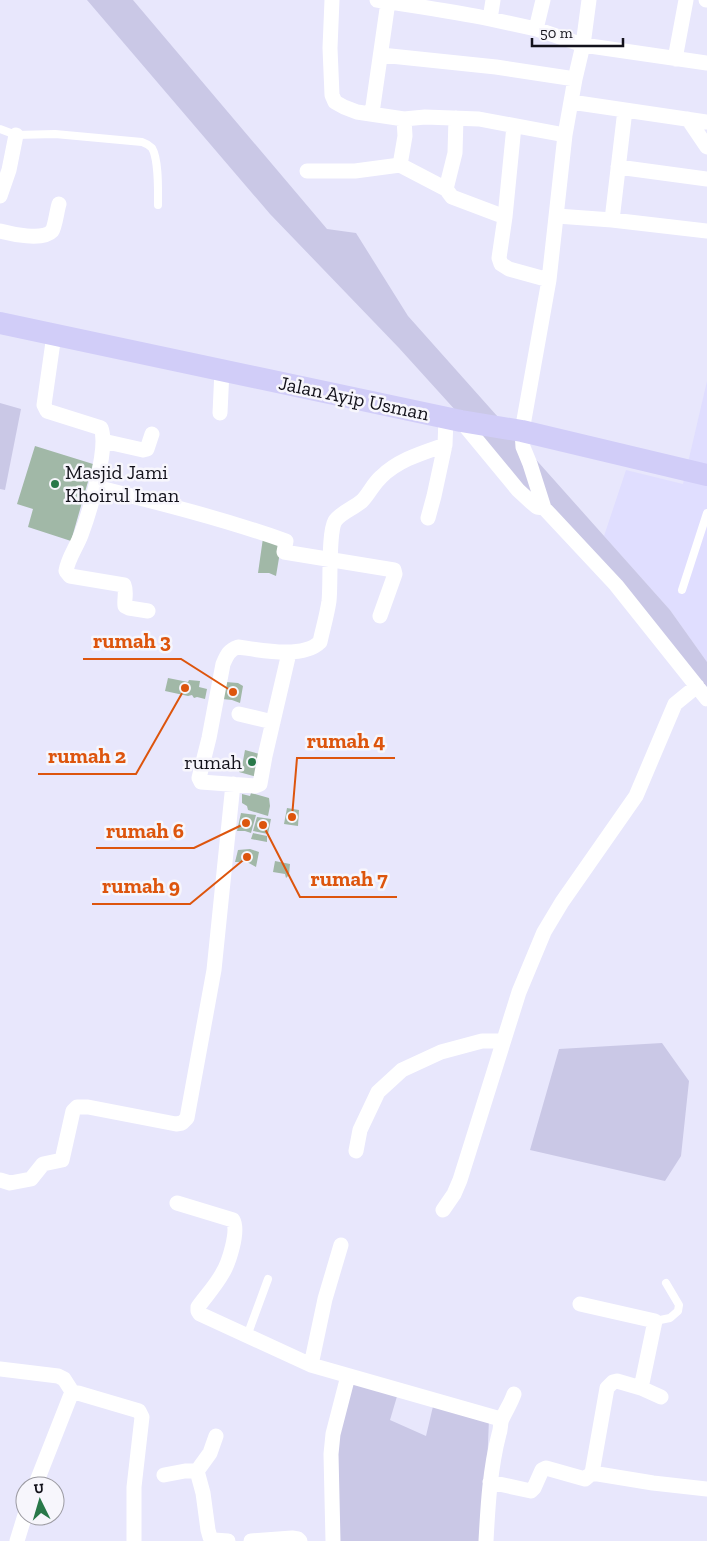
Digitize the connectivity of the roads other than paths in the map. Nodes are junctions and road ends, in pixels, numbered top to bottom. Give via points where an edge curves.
1 (332, 0) edge
2 (493, 0) edge
3 (543, 0) edge
4 (589, 0) edge
5 (686, 0) edge
6 (382, 1) edge
7 (490, 19) junction
8 (536, 29) junction
9 (583, 45) junction
10 (381, 55) junction
11 (675, 59) junction
12 (707, 63) edge
13 (575, 79) junction
14 (571, 102) junction
15 (625, 110) junction
16 (372, 114) junction
17 (456, 118) junction
18 (404, 119) junction
19 (688, 120) junction
20 (707, 122) edge
21 (514, 126) junction
22 (0, 129) edge
23 (565, 135) junction
24 (16, 136) junction
25 (707, 147) edge
26 (400, 165) junction
27 (618, 167) junction
28 (307, 171) dead end
29 (707, 179) edge
30 (446, 189) junction
31 (0, 196) edge
32 (59, 204) dead end
33 (158, 205) dead end
34 (557, 216) junction
35 (505, 217) junction
36 (612, 220) junction
37 (0, 231) edge
38 (707, 231) edge
39 (549, 280) junction
40 (0, 324) edge
41 (54, 335) junction
42 (222, 370) junction
43 (220, 413) dead end
44 (454, 420) junction
45 (522, 431) junction
46 (152, 434) dead end
47 (103, 442) junction
48 (445, 445) junction
49 (707, 475) edge
50 (96, 487) junction
51 (544, 508) junction
52 (707, 513) edge
53 (428, 518) dead end
54 (331, 560) junction
55 (682, 590) dead end
56 (148, 611) dead end
57 (380, 616) dead end
58 (289, 653) junction
59 (697, 686) junction
60 (707, 699) edge
61 (239, 714) dead end
62 (273, 722) junction
63 (233, 784) junction
64 (503, 1041) junction
65 (356, 1151) dead end
66 (0, 1180) edge
67 (178, 1203) dead end
68 (443, 1210) dead end
69 (341, 1245) dead end
70 (268, 1279) dead end
71 (666, 1283) dead end
72 (580, 1304) dead end
73 (655, 1321) junction
74 (247, 1336) junction
75 (311, 1365) junction
76 (0, 1369) edge
77 (348, 1376) junction
78 (640, 1388) junction
79 (73, 1393) junction
80 (514, 1394) dead end
81 (661, 1397) dead end
82 (501, 1420) junction
83 (216, 1436) dead end
84 (197, 1471) junction
85 (592, 1473) junction
86 (164, 1475) dead end
87 (39, 1476) edge
88 (490, 1482) junction
89 (707, 1489) edge
90 (22, 1526) edge
91 (17, 1541) edge
92 (134, 1541) edge
93 (228, 1541) edge
94 (251, 1541) edge
95 (300, 1541) edge
96 (333, 1541) edge
97 (486, 1541) edge

1 - 16 street via 333,98 344,108
2 - 7 street
3 - 8 street
4 - 9 street
5 - 11 street
6 - 7 street
6 - 10 street
7 - 8 street
8 - 9 street
9 - 11 street
9 - 13 street
10 - 13 street
10 - 16 street
11 - 12 street
13 - 14 street
14 - 15 street
14 - 23 street
15 - 19 street
15 - 27 street
16 - 18 street
17 - 18 street
17 - 21 street
17 - 30 street via 455,153
18 - 26 street
19 - 20 street
19 - 25 street
21 - 23 street
21 - 35 street
22 - 24 lane
23 - 34 street
24 - 31 street
24 - 33 lane via 56,134 147,144 152,149 157,170
26 - 28 street via 354,171
26 - 30 street
27 - 29 street
27 - 36 street
30 - 35 street via 452,197
32 - 37 street via 52,231 47,234 21,236
34 - 36 street
34 - 39 street
35 - 39 street via 499,258 501,264 508,269
36 - 38 street
39 - 45 street
40 - 41 main road, Jalan Ayip Usman
41 - 42 main road, Jalan Ayip Usman
41 - 47 street via 44,405 47,411 101,428
42 - 43 street
42 - 44 main road, Jalan Ayip Usman
44 - 45 main road, Jalan Ayip Usman
44 - 48 street
44 - 51 street via 518,490 537,507
45 - 49 main road, Jalan Ayip Usman
45 - 51 street via 522,447
46 - 47 street via 149,446 143,450
47 - 50 street
48 - 53 street
48 - 54 street via 396,465 380,478 363,501 334,522
50 - 54 street via 229,522 286,541 284,552
50 - 56 street via 66,571 70,576 124,585 125,606
51 - 59 street via 616,585
52 - 55 lane
54 - 57 street via 394,570
54 - 58 street via 329,600 320,642 312,648
58 - 62 street
58 - 63 street via 238,647 232,649 223,664 199,778 201,782
59 - 60 street
59 - 64 street via 674,704 636,796 552,917 519,992
61 - 62 street
62 - 63 street via 260,784
63 - 66 street via 214,970 187,1118 176,1124 77,1107 73,1110 62,1160 43,1164 31,1179
64 - 65 street via 482,1041 449,1050 402,1070 378,1092 360,1130
64 - 68 street via 460,1180
67 - 74 street via 235,1223 236,1234 223,1273 198,1310 200,1314
69 - 75 street
70 - 74 lane
71 - 73 lane via 678,1311 670,1318
72 - 73 street
73 - 78 street
74 - 75 street
75 - 77 street
76 - 79 street via 58,1376 64,1379
77 - 82 street
77 - 96 street via 331,1454
78 - 81 street
78 - 85 street via 613,1382 608,1388
79 - 87 street
79 - 92 street via 141,1414 134,1487
80 - 82 street
82 - 88 street
83 - 84 street via 210,1453
84 - 86 street
84 - 93 street via 209,1534 214,1540
85 - 88 street via 585,1479 544,1468 532,1491
85 - 89 street
88 - 97 street
90 - 91 street
94 - 95 street via 292,1538

